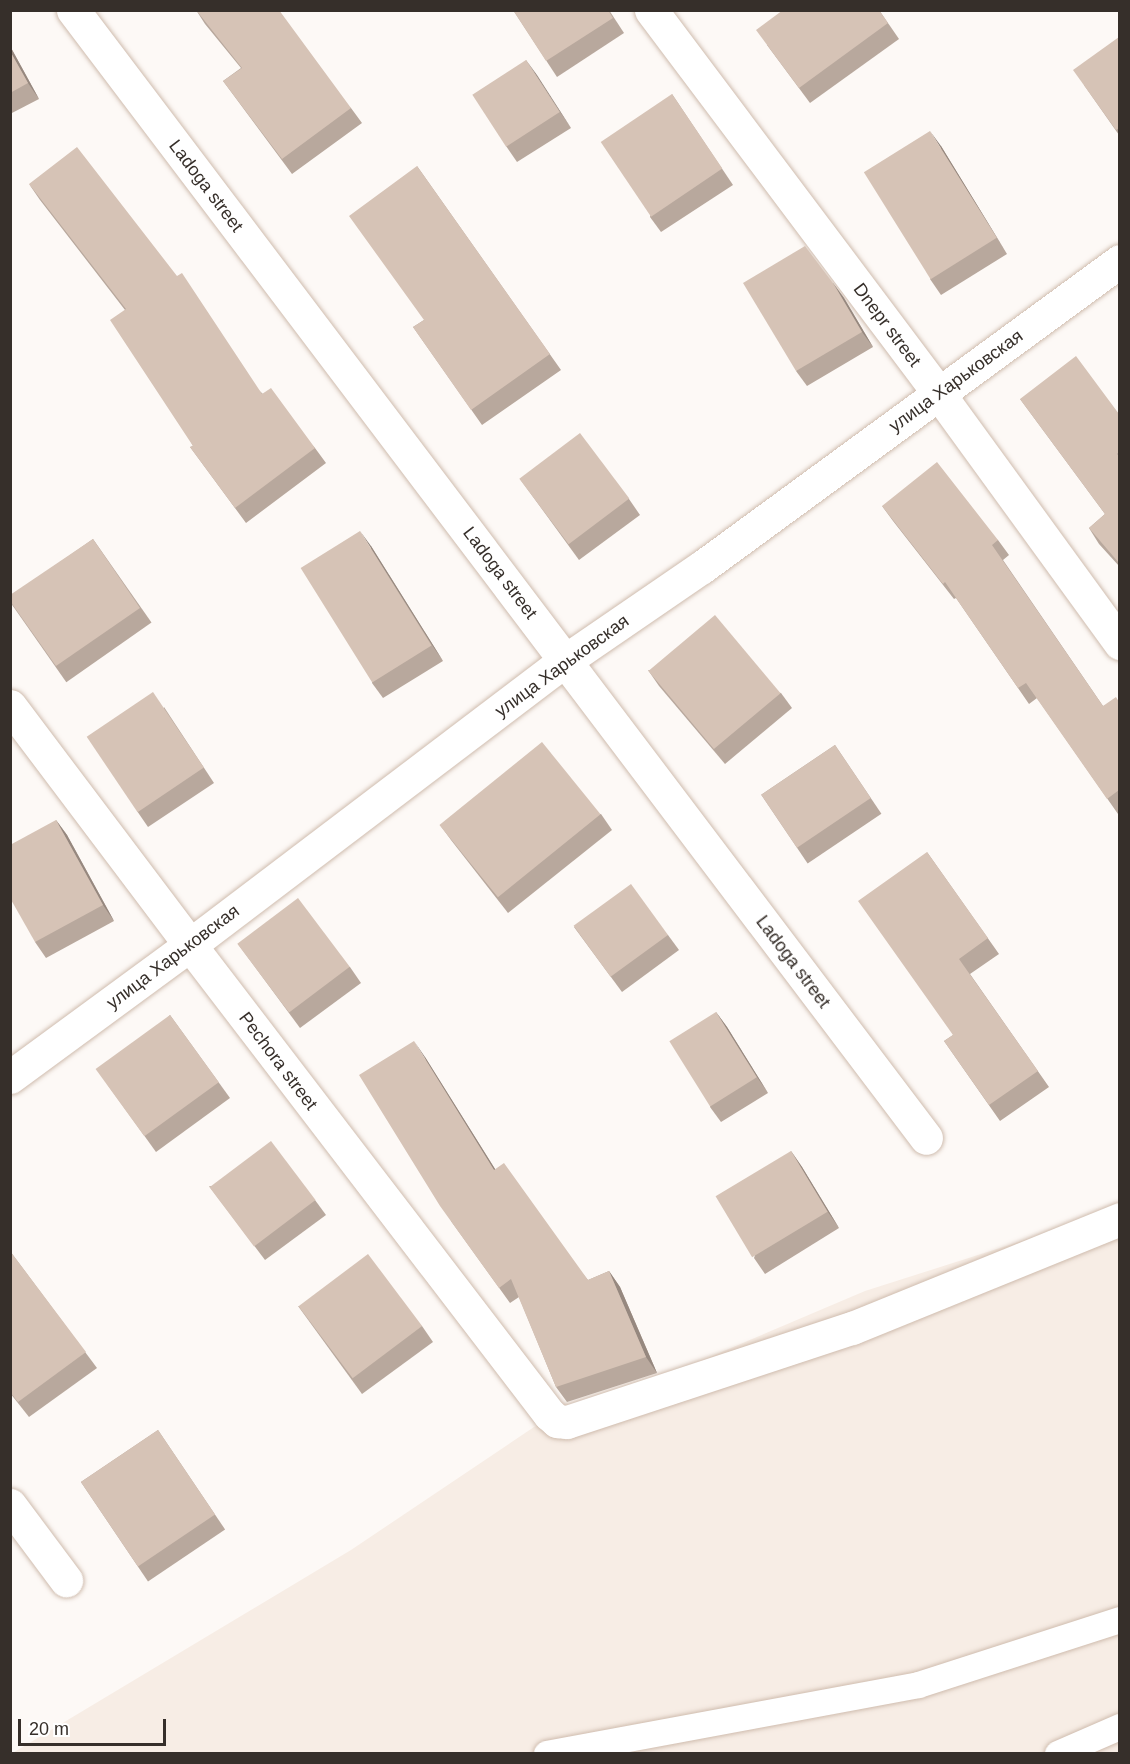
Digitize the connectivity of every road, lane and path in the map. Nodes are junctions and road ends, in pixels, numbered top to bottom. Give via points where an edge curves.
1 (73, 10) edge
2 (651, 10) edge
3 (1119, 261) edge
4 (939, 393) junction
5 (1119, 643) edge
6 (566, 660) junction
7 (10, 706) edge
8 (190, 945) junction
9 (10, 1077) edge
10 (926, 1138) dead end
11 (1119, 1219) edge
12 (10, 1505) edge
13 (66, 1580) dead end
14 (1119, 1620) edge
15 (1119, 1727) edge
16 (548, 1754) edge
17 (1058, 1754) edge

1 - 6 street, Ladoga street
2 - 4 street, Dnepr street
3 - 4 street, улица Харьковская
4 - 5 street, Dnepr street
4 - 6 street, улица Харьковская via 702,567
6 - 8 street, улица Харьковская
6 - 10 street, Ladoga street
7 - 8 street, Pechora street
8 - 9 street, улица Харьковская
8 - 11 street, Pechora street via 557,1421 567,1422 841,1331
12 - 13 street
14 - 16 lane via 919,1685
15 - 17 lane

